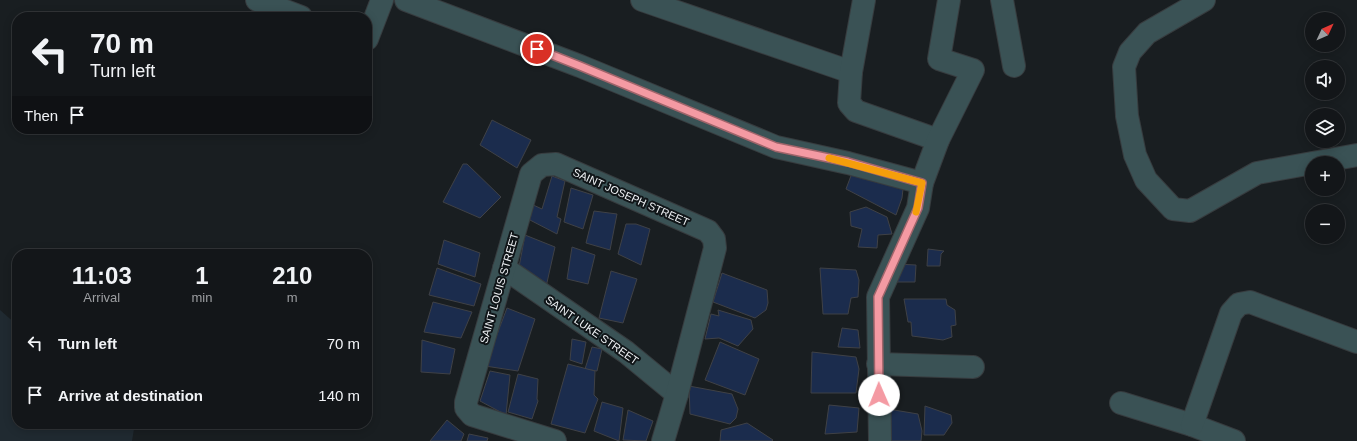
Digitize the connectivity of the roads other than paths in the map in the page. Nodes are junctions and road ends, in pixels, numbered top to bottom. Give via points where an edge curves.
1 (257, 0) edge
2 (382, 0) edge
3 (406, 0) edge
4 (642, 0) edge
5 (864, 0) edge
6 (949, 0) edge
7 (1002, 0) edge
8 (1204, 0) edge
9 (667, 4) edge
10 (288, 12) edge
11 (372, 26) edge
12 (1014, 66) dead end
13 (851, 72) junction
14 (938, 140) junction
15 (1357, 155) edge
16 (542, 165) joint
17 (922, 183) junction
18 (504, 268) junction
19 (1357, 342) edge
20 (878, 364) junction
21 (973, 367) dead end
22 (677, 394) junction
23 (1122, 403) dead end
24 (1192, 425) junction
25 (555, 441) edge
26 (663, 441) edge
27 (880, 441) edge
28 (1234, 441) edge

1 - 10 street
2 - 11 street
3 - 17 street via 580,66 776,147 848,162
4 - 9 street
5 - 13 street
6 - 14 street via 939,59 973,70
7 - 12 street
8 - 15 street via 1147,33 1130,52 1124,68 1127,116 1135,155 1146,180 1173,209 1190,211 1257,173
9 - 13 street
13 - 14 street via 849,103 852,108
14 - 17 street
16 - 18 street, SAINT LOUIS STREET via 531,174
16 - 22 street, SAINT JOSEPH STREET via 556,164 704,229 714,239 715,248
17 - 20 street via 918,208 878,297
18 - 22 street, SAINT LUKE STREET via 626,352
18 - 25 street, SAINT LOUIS STREET via 466,408 472,415
19 - 24 street via 1250,302 1239,304 1231,313
20 - 21 street
20 - 27 street
22 - 26 street
23 - 24 street
24 - 28 street

